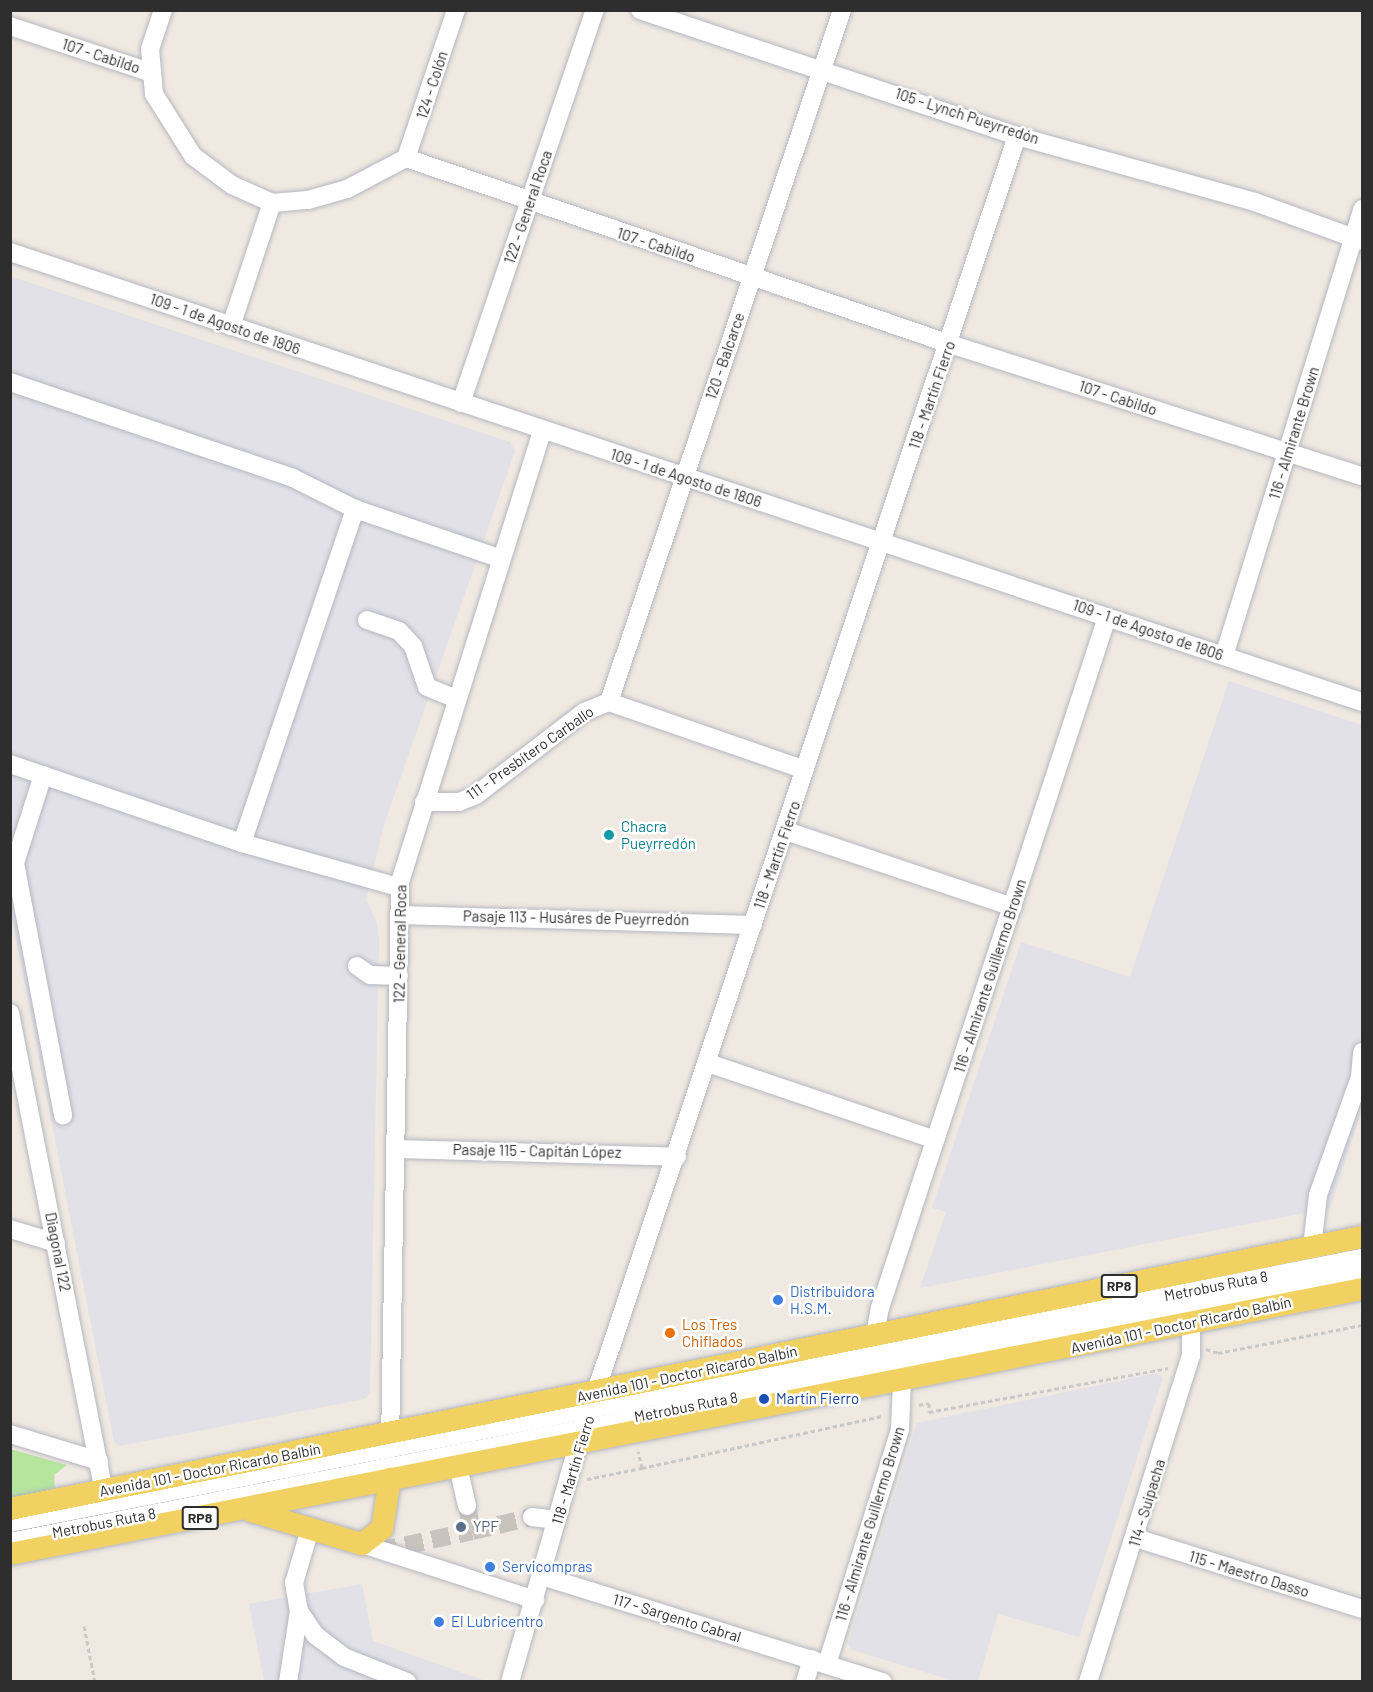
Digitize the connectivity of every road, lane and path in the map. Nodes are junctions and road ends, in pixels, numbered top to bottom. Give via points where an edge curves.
1 (163, 10) edge
2 (456, 10) edge
3 (595, 10) edge
4 (640, 10) edge
5 (842, 10) edge
6 (10, 26) edge
7 (821, 69) junction
8 (149, 72) junction
9 (1017, 136) junction
10 (406, 158) junction
11 (272, 203) junction
12 (530, 204) junction
13 (1362, 210) edge
14 (1358, 240) edge
15 (10, 252) edge
16 (752, 277) junction
17 (231, 326) junction
18 (950, 344) junction
19 (10, 382) edge
20 (461, 403) junction
21 (542, 431) junction
22 (1287, 453) junction
23 (1362, 476) edge
24 (684, 477) junction
25 (355, 508) junction
26 (881, 542) junction
27 (499, 558) junction
28 (1107, 617) junction
29 (367, 620) dead end
30 (1224, 656) junction
31 (456, 699) junction
32 (609, 702) junction
33 (1362, 702) edge
34 (10, 764) edge
35 (805, 770) junction
36 (43, 775) junction
37 (424, 802) junction
38 (786, 831) junction
39 (242, 843) junction
40 (399, 887) junction
41 (1013, 907) junction
42 (399, 915) junction
43 (753, 924) junction
44 (357, 966) dead end
45 (399, 976) junction
46 (10, 1013) edge
47 (1362, 1052) edge
48 (708, 1063) junction
49 (63, 1115) dead end
50 (935, 1140) junction
51 (397, 1149) junction
52 (676, 1157) junction
53 (10, 1229) edge
54 (1362, 1237) edge
55 (56, 1243) junction
56 (1312, 1247) junction
57 (1362, 1258) edge
58 (1362, 1275) edge
59 (1362, 1288) edge
60 (1191, 1322) junction
61 (1362, 1325) edge
62 (876, 1335) junction
63 (1192, 1352) junction
64 (902, 1381) junction
65 (595, 1401) junction
66 (903, 1408) junction
67 (10, 1434) edge
68 (581, 1437) junction
69 (390, 1457) junction
70 (99, 1461) junction
71 (458, 1466) junction
72 (642, 1468) dead end
73 (104, 1492) junction
74 (466, 1506) tunnel mouth
75 (10, 1509) edge
76 (243, 1510) junction
77 (532, 1517) tunnel mouth
78 (557, 1520) junction
79 (10, 1523) edge
80 (310, 1529) junction
81 (1136, 1538) junction
82 (10, 1542) edge
83 (362, 1544) junction
84 (10, 1554) edge
85 (542, 1576) junction
86 (535, 1600) junction
87 (1362, 1609) edge
88 (299, 1611) junction
89 (84, 1626) dead end
90 (820, 1662) junction
91 (95, 1682) edge
92 (288, 1682) edge
93 (407, 1682) edge
94 (510, 1682) edge
95 (805, 1682) edge
96 (883, 1682) edge
97 (1088, 1682) edge

1 - 8 street
2 - 10 street, 124 - Colón
3 - 12 street, 122 - General Roca
4 - 7 street, 105 - Lynch Pueyrredón
5 - 7 street, 120 - Balcarce
6 - 8 street, 107 - Cabildo
7 - 9 street, 105 - Lynch Pueyrredón
7 - 16 street, 120 - Balcarce
8 - 11 street, 107 - Cabildo via 165,117 193,156 232,185
9 - 14 street, 105 - Lynch Pueyrredón via 1233,195
9 - 18 street, 118 - Martín Fierro
10 - 11 street via 347,189
10 - 12 street, 107 - Cabildo
11 - 17 street
12 - 16 street, 107 - Cabildo
12 - 20 street, 122 - General Roca
13 - 14 street, 116 - Almirante Brown
14 - 22 street, 116 - Almirante Brown
15 - 17 street, 109 - 1 de Agosto de 1806
16 - 18 street, 107 - Cabildo
16 - 24 street, 120 - Balcarce
17 - 20 street, 109 - 1 de Agosto de 1806
18 - 22 street, 107 - Cabildo
18 - 26 street, 118 - Martín Fierro
19 - 25 street via 293,478
20 - 21 street, 109 - 1 de Agosto de 1806
21 - 24 street, 109 - 1 de Agosto de 1806
21 - 27 street, 122 - General Roca
22 - 23 street, 107 - Cabildo
22 - 30 street, 116 - Almirante Brown
24 - 26 street, 109 - 1 de Agosto de 1806
24 - 32 street, 120 - Balcarce
25 - 27 street
25 - 39 street
26 - 28 street, 109 - 1 de Agosto de 1806
26 - 35 street, 118 - Martín Fierro
27 - 31 street, 122 - General Roca
28 - 30 street, 109 - 1 de Agosto de 1806
28 - 41 street, 116 - Almirante Guillermo Brown
29 - 31 street via 399,631 413,646 427,687
30 - 33 street, 109 - 1 de Agosto de 1806
31 - 37 street, 122 - General Roca
32 - 35 street, 111 - Presbítero Carballo
32 - 37 street, 111 - Presbítero Carballo via 584,712 476,795 459,802
34 - 36 street
35 - 38 street, 118 - Martín Fierro
36 - 39 street
36 - 49 street via 15,863
37 - 40 street, 122 - General Roca
38 - 41 street
38 - 43 street, 118 - Martín Fierro
39 - 40 street
40 - 42 street, 122 - General Roca
41 - 50 street, 116 - Almirante Guillermo Brown
42 - 43 street, Pasaje 113 - Husáres de Pueyrredón
42 - 45 street, 122 - General Roca
43 - 48 street, 118 - Martín Fierro
44 - 45 street via 370,975
45 - 51 street, 122 - General Roca
46 - 55 street, Diagonal 122
47 - 56 street via 1360,1077 1318,1195
48 - 50 street
48 - 52 street, 118 - Martín Fierro
50 - 62 street, 116 - Almirante Guillermo Brown
51 - 52 street, Pasaje 115 - Capitán López
51 - 69 street, 122 - General Roca
52 - 65 street, 118 - Martín Fierro
53 - 55 street
54 - 56 main road, Avenida 101 - Doctor Ricardo Balbín / RP8
55 - 70 street, Diagonal 122
56 - 62 main road, Avenida 101 - Doctor Ricardo Balbín / RP8
57 - 65 street, Metrobus Ruta 8
58 - 68 street, Metrobus Ruta 8
59 - 60 main road, Avenida 101 - Doctor Ricardo Balbín / RP8
60 - 63 street, 114 - Suipacha
60 - 64 main road, Avenida 101 - Doctor Ricardo Balbín / RP8
61 - 63 path via 1218,1353
62 - 65 main road, Avenida 101 - Doctor Ricardo Balbín / RP8
63 - 66 path via 1179,1354 1168,1368 929,1412 929,1403
63 - 81 street, 114 - Suipacha
64 - 66 street, 116 - Almirante Guillermo Brown
64 - 68 main road, Avenida 101 - Doctor Ricardo Balbín / RP8
65 - 68 street, 118 - Martín Fierro
65 - 69 main road, Avenida 101 - Doctor Ricardo Balbín / RP8
66 - 72 path via 889,1410 879,1421
66 - 90 street, 116 - Almirante Guillermo Brown
67 - 70 street
68 - 69 street, Metrobus Ruta 8
68 - 71 main road, Avenida 101 - Doctor Ricardo Balbín / RP8
68 - 78 street, 118 - Martín Fierro
69 - 71 main road, Avenida 101 - Doctor Ricardo Balbín / RP8
69 - 73 main road, Avenida 101 - Doctor Ricardo Balbín / RP8
69 - 76 main road, Avenida 101 - Doctor Ricardo Balbín / RP8
69 - 79 street, Metrobus Ruta 8
69 - 82 street, Metrobus Ruta 8
69 - 83 main road via 382,1529
70 - 73 street, Diagonal 122
71 - 74 street
73 - 75 main road, Avenida 101 - Doctor Ricardo Balbín / RP8
76 - 80 main road
76 - 84 main road, Avenida 101 - Doctor Ricardo Balbín / RP8
77 - 78 street
78 - 85 street, 118 - Martín Fierro
80 - 83 main road
80 - 88 street via 294,1582
81 - 87 street, 115 - Maestro Dasso
81 - 97 street, 114 - Suipacha
83 - 86 street
85 - 86 street, 118 - Martín Fierro
85 - 90 street, 117 - Sargento Cabral
86 - 94 street, 118 - Martín Fierro
88 - 92 street
88 - 93 street via 315,1635 344,1657
89 - 91 path
90 - 95 street, 116 - Almirante Guillermo Brown
90 - 96 street, 117 - Sargento Cabral

